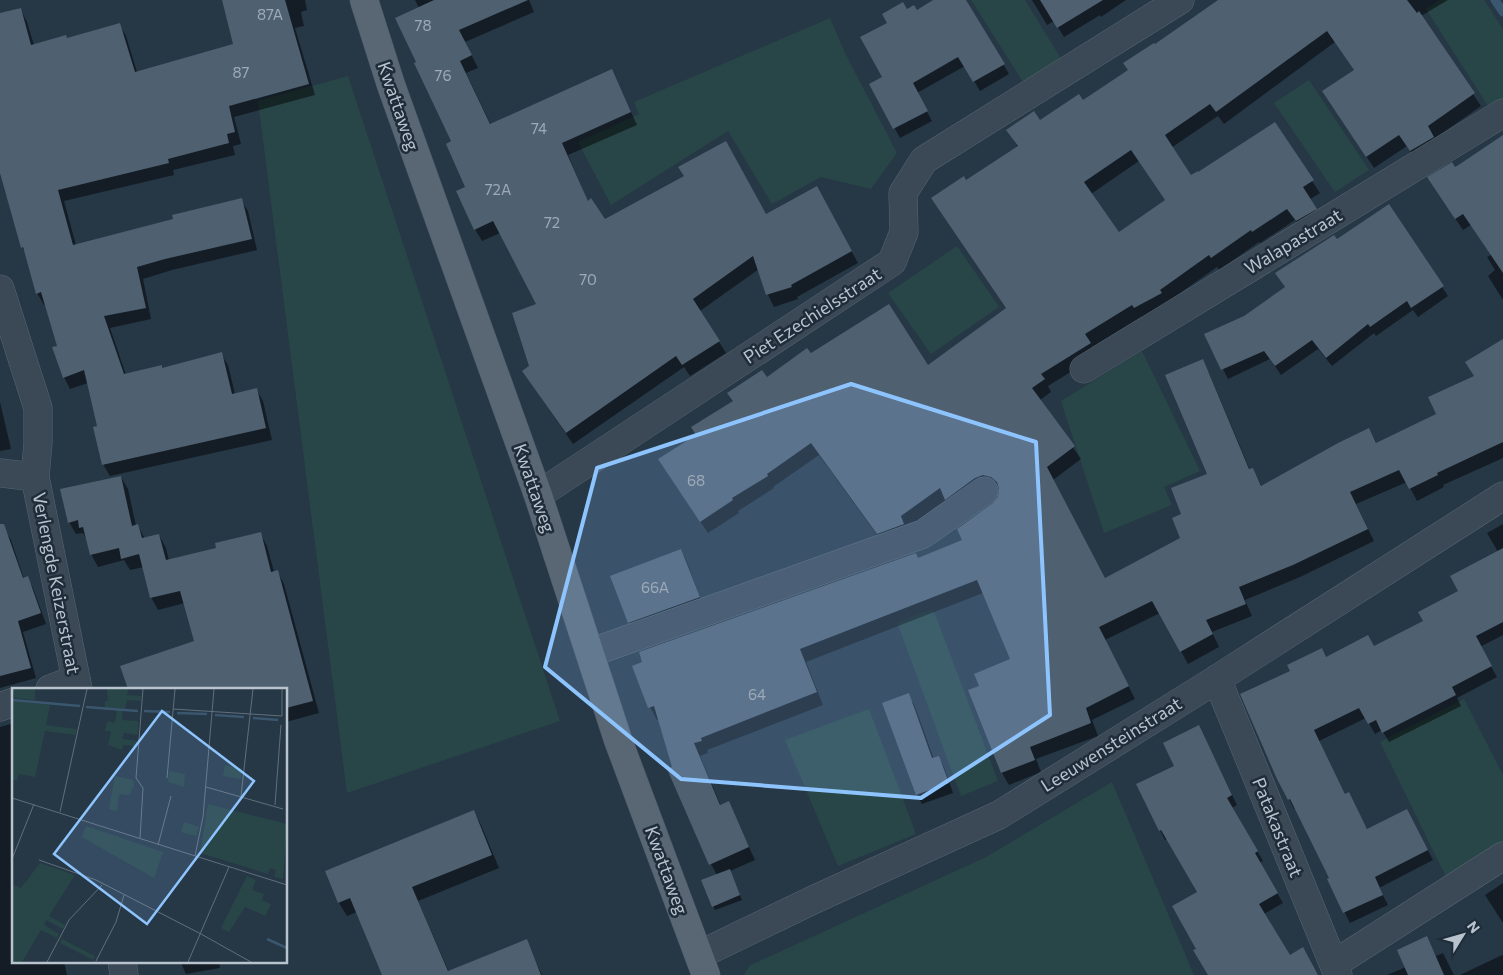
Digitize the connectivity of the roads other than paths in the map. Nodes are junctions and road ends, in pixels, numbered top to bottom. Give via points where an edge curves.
1 (364, 0) edge
2 (1180, 0) edge
3 (1503, 113) edge
4 (0, 289) edge
5 (1084, 369) dead end
6 (0, 473) edge
7 (35, 477) junction
8 (984, 491) dead end
9 (538, 495) junction
10 (1503, 496) edge
11 (590, 653) junction
12 (1217, 679) junction
13 (77, 684) edge
14 (55, 688) edge
15 (12, 703) edge
16 (0, 707) edge
17 (1503, 856) edge
18 (122, 962) edge
19 (702, 965) edge
20 (1336, 969) edge
21 (124, 975) edge

1 - 9 main road, Kwattaweg via 391,85
2 - 9 street, Piet Ezechielsstraat via 924,160 903,193 904,232 892,262
3 - 5 street, Walapastraat
4 - 7 street, Verlengde Keizerstraat via 38,408
6 - 7 street
7 - 13 street, Verlengde Keizerstraat
8 - 11 street via 923,534
9 - 11 main road, Kwattaweg
10 - 12 street, Leeuwensteinstraat
11 - 19 main road, Kwattaweg via 618,740
12 - 19 street, Leeuwensteinstraat via 999,815 813,900
12 - 20 street, Patakastraat
13 - 14 street
15 - 16 street
17 - 20 street
18 - 21 street

